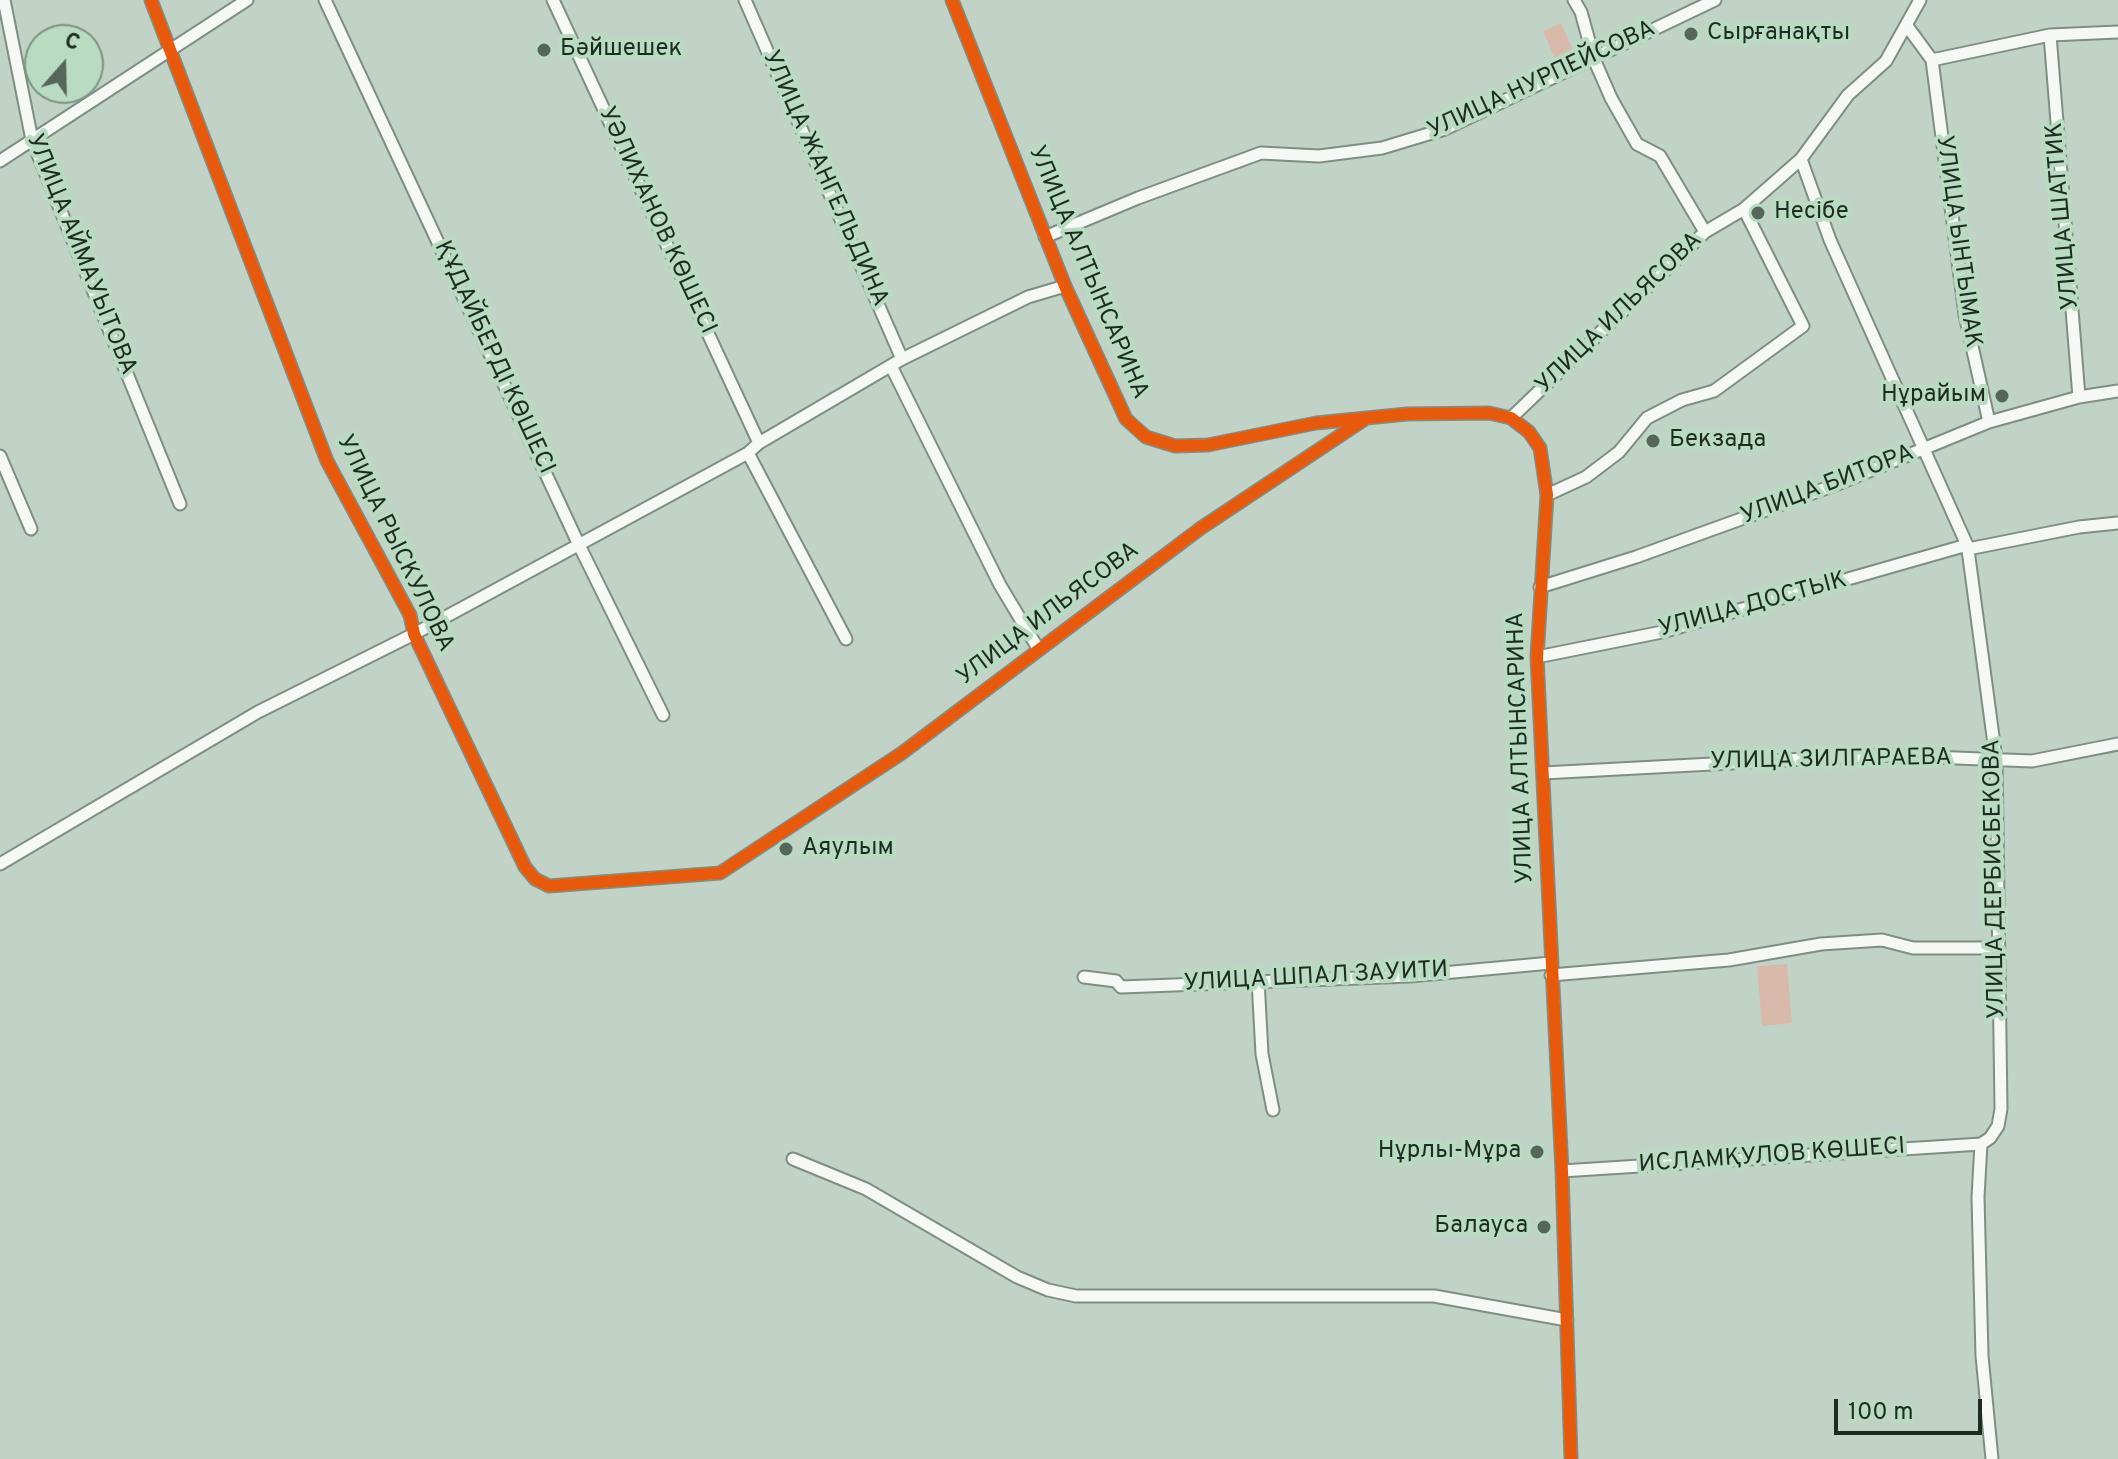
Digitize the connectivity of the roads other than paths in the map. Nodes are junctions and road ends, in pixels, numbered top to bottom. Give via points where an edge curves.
1 (4, 0) edge
2 (151, 0) edge
3 (325, 0) edge
4 (553, 0) edge
5 (745, 0) edge
6 (952, 0) edge
7 (1574, 0) edge
8 (1715, 0) edge
9 (1920, 0) edge
10 (241, 2) edge
11 (1907, 26) junction
12 (2118, 32) edge
13 (2050, 35) junction
14 (170, 51) junction
15 (1594, 59) junction
16 (1932, 60) junction
17 (32, 140) junction
18 (1801, 159) junction
19 (0, 161) edge
20 (1744, 209) junction
21 (1705, 232) junction
22 (1045, 237) junction
23 (1065, 286) junction
24 (902, 359) junction
25 (891, 366) junction
26 (2118, 391) edge
27 (2079, 397) junction
28 (1511, 418) junction
29 (1365, 419) junction
30 (1989, 422) junction
31 (759, 443) junction
32 (1925, 450) junction
33 (748, 453) junction
34 (0, 456) edge
35 (1547, 495) junction
36 (180, 504) dead end
37 (2118, 523) edge
38 (31, 529) dead end
39 (579, 545) junction
40 (1967, 547) junction
41 (1540, 587) junction
42 (414, 634) junction
43 (846, 639) dead end
44 (1039, 650) junction
45 (1537, 657) junction
46 (663, 715) dead end
47 (2118, 744) edge
48 (1996, 759) junction
49 (1543, 773) junction
50 (760, 848) joint
51 (0, 864) edge
52 (1997, 948) junction
53 (1551, 969) junction
54 (1084, 977) dead end
55 (1258, 980) junction
56 (1273, 1110) dead end
57 (1981, 1144) junction
58 (793, 1159) dead end
59 (1562, 1171) junction
60 (1567, 1320) junction
61 (1571, 1459) edge
62 (1992, 1459) edge

1 - 17 street, УЛИЦА АЙМАУЫТОВА
2 - 14 street, УЛИЦА РЫСКУЛОВА
3 - 39 street, ҚҰДАЙБЕРДІ КӨШЕСІ
4 - 31 street, УӘЛИХАНОВ КӨШЕСІ
5 - 24 street, УЛИЦА ЖАНГЕЛЬДИНА
6 - 22 street, УЛИЦА АЛТЫНСАРИНА
7 - 15 street
8 - 15 street, УЛИЦА НУРПЕЙСОВА
9 - 11 street, УЛИЦА ИЛЬЯСОВА
10 - 14 street
11 - 16 street
11 - 18 street, УЛИЦА ИЛЬЯСОВА via 1886,61 1848,95
12 - 13 street
13 - 16 street
13 - 27 street, УЛИЦА ШАТТИК
14 - 17 street
14 - 42 street, УЛИЦА РЫСКУЛОВА via 327,461 410,615
15 - 21 street via 1637,144 1660,156
15 - 22 street, УЛИЦА НУРПЕЙСОВА via 1445,129 1382,148 1319,156 1261,153
16 - 30 street, УЛИЦА ЫНТЫМАК via 1965,315
17 - 19 street
17 - 36 street, УЛИЦА АЙМАУЫТОВА
18 - 20 street, УЛИЦА ИЛЬЯСОВА
18 - 32 street, УЛИЦА ДЕРБИСБЕКОВА via 1830,240
20 - 21 street, УЛИЦА ИЛЬЯСОВА
20 - 35 street via 1803,326 1714,391 1647,418 1619,452 1586,477
21 - 28 street, УЛИЦА ИЛЬЯСОВА
22 - 23 street, УЛИЦА АЛТЫНСАРИНА
23 - 24 street via 1028,297
23 - 29 street, УЛИЦА АЛТЫНСАРИНА via 1126,419 1146,437 1175,446 1208,445 1316,423
24 - 25 street
25 - 31 street
25 - 44 street via 1000,585
26 - 27 street, УЛИЦА БИТОРА
27 - 30 street, УЛИЦА БИТОРА
28 - 29 street, УЛИЦА АЛТЫНСАРИНА via 1489,413
28 - 35 street, УЛИЦА АЛТЫНСАРИНА via 1540,448
29 - 44 street, УЛИЦА ИЛЬЯСОВА via 1199,530
30 - 32 street, УЛИЦА БИТОРА
31 - 33 street
32 - 40 street, УЛИЦА ДЕРБИСБЕКОВА
32 - 41 street, УЛИЦА БИТОРА
33 - 39 street
33 - 43 street
34 - 38 street
35 - 41 street, УЛИЦА АЛТЫНСАРИНА
37 - 40 street, УЛИЦА ДОСТЫК
39 - 42 street
39 - 46 street, ҚҰДАЙБЕРДІ КӨШЕСІ
40 - 45 street, УЛИЦА ДОСТЫК via 1662,632
40 - 48 street, УЛИЦА ДЕРБИСБЕКОВА
41 - 45 street, УЛИЦА АЛТЫНСАРИНА
42 - 50 street, УЛИЦА РЫСКУЛОВА via 535,879 549,886 720,873
42 - 51 street via 258,712
44 - 50 street, УЛИЦА ИЛЬЯСОВА via 902,753
45 - 49 street, УЛИЦА АЛТЫНСАРИНА
47 - 48 street, УЛИЦА ЗИЛГАРАЕВА via 2032,761
48 - 49 street, УЛИЦА ЗИЛГАРАЕВА via 1881,755
48 - 52 street, УЛИЦА ДЕРБИСБЕКОВА
49 - 53 street, УЛИЦА АЛТЫНСАРИНА
52 - 53 street, УЛИЦА ШПАЛ ЗАУИТИ via 1913,948 1882,940 1729,960
52 - 57 street, УЛИЦА ДЕРБИСБЕКОВА via 2001,1109 1998,1126
53 - 55 street, УЛИЦА ШПАЛ ЗАУИТИ
53 - 59 street, УЛИЦА АЛТЫНСАРИНА
54 - 55 street, УЛИЦА ШПАЛ ЗАУИТИ via 1116,981 1121,987
55 - 56 street via 1262,1054
57 - 59 street, ИСЛАМҚУЛОВ КӨШЕСІ
57 - 62 street, УЛИЦА ДЕРБИСБЕКОВА via 1982,1356
58 - 60 street via 866,1189 1017,1277 1076,1296 1434,1296
59 - 60 street, УЛИЦА АЛТЫНСАРИНА
60 - 61 street, УЛИЦА АЛТЫНСАРИНА

